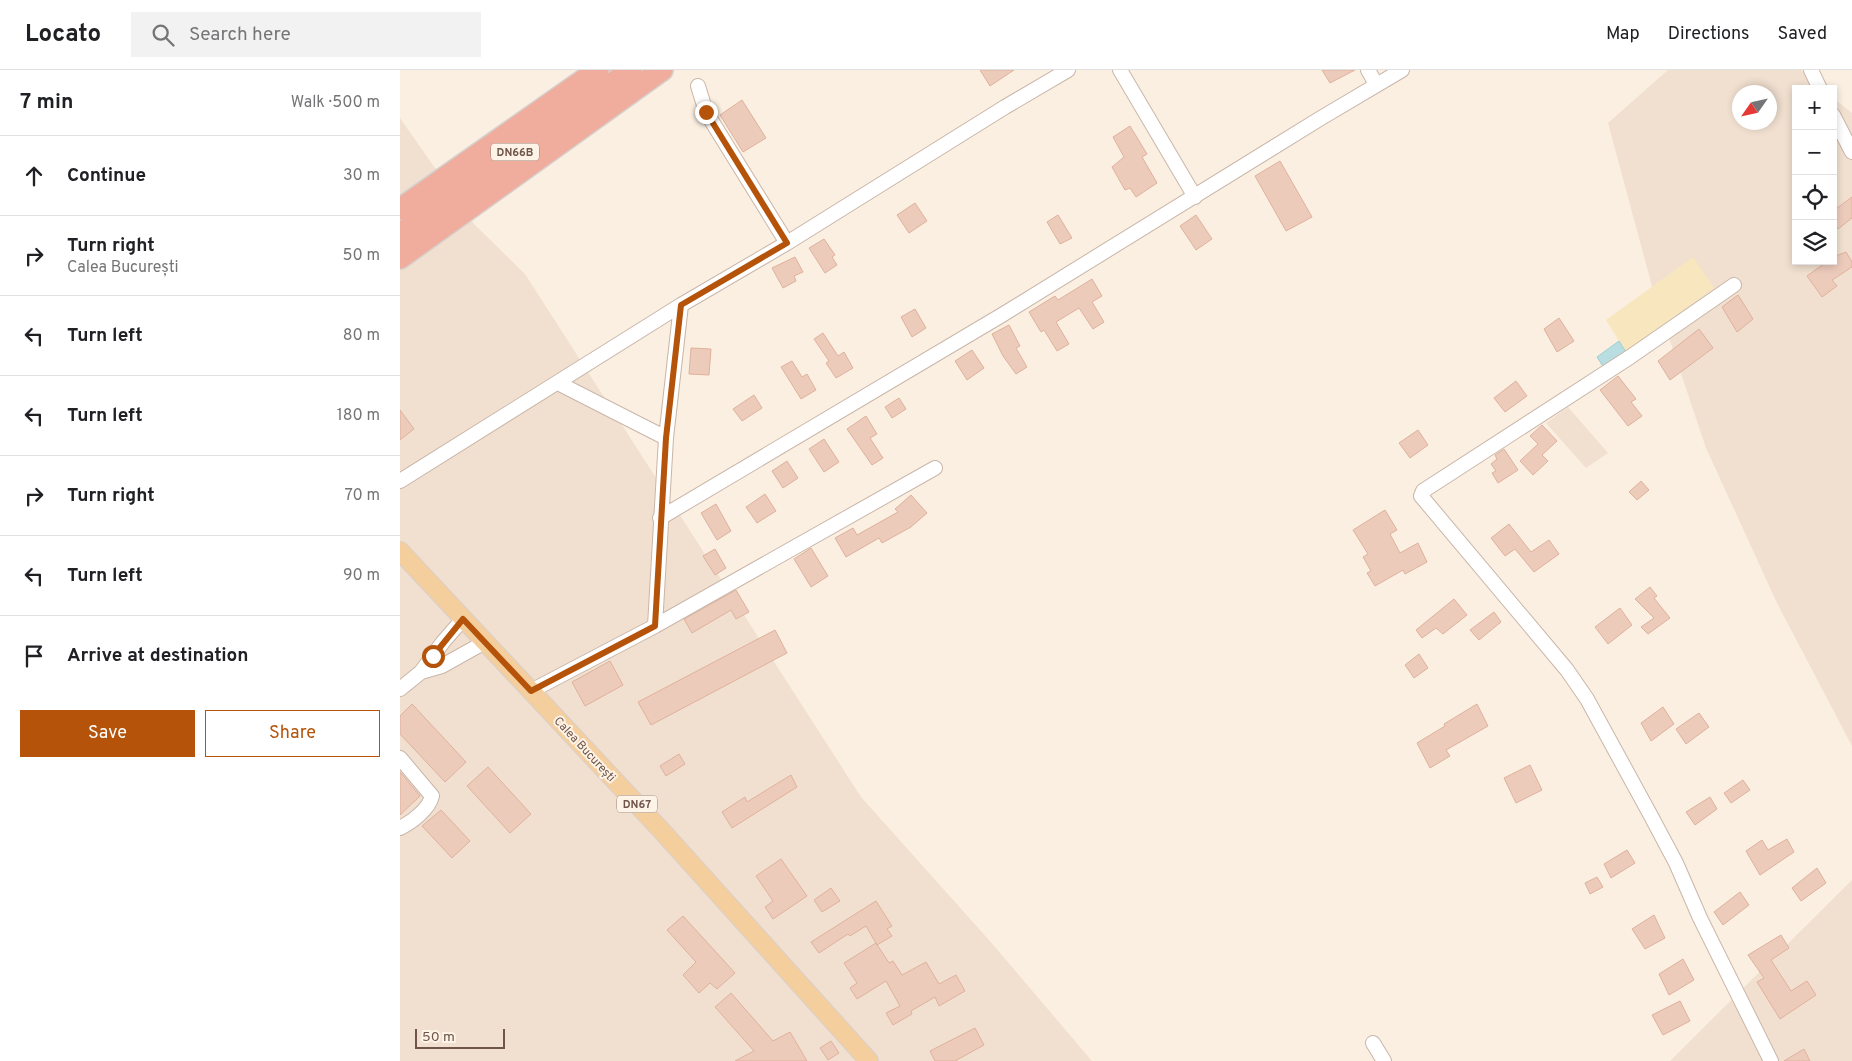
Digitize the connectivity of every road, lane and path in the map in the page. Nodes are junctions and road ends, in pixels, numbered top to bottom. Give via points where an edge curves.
1 (598, 70) edge
2 (631, 70) edge
3 (662, 70) edge
4 (1068, 70) edge
5 (1120, 70) edge
6 (1368, 70) edge
7 (1402, 70) edge
8 (1811, 70) edge
9 (1376, 84) junction
10 (1818, 85) edge
11 (698, 86) dead end
12 (1837, 123) edge
13 (1852, 152) edge
14 (1195, 197) junction
15 (400, 209) edge
16 (400, 234) edge
17 (787, 243) junction
18 (400, 258) edge
19 (1734, 285) dead end
20 (681, 305) junction
21 (558, 383) junction
22 (666, 438) junction
23 (935, 468) dead end
24 (400, 481) edge
25 (660, 518) junction
26 (400, 551) edge
27 (463, 619) junction
28 (655, 626) junction
29 (485, 642) junction
30 (421, 672) junction
31 (400, 689) edge
32 (531, 691) junction
33 (400, 758) edge
34 (400, 828) edge
35 (1373, 1043) dead end
36 (869, 1061) edge
37 (1384, 1061) edge
38 (1771, 1061) edge

1 - 15 highway
2 - 16 highway, DN66B
3 - 18 highway
4 - 17 street
5 - 14 street
6 - 9 street
7 - 9 street
8 - 10 street
9 - 14 street
11 - 17 street via 706,112
12 - 13 street
14 - 25 street
17 - 20 street
19 - 38 street via 1630,357 1423,491 1421,496 1567,670 1587,699 1672,856
20 - 21 street
20 - 22 street
21 - 22 street
21 - 24 street
22 - 25 street
23 - 28 street
25 - 28 street
26 - 27 main road, Calea București / DN67
27 - 29 main road, Calea București / DN67
27 - 30 street
28 - 32 street
29 - 30 street via 442,666
29 - 32 main road, Calea București / DN67
30 - 31 street
32 - 36 main road, Calea București / DN67
33 - 34 street via 432,796 431,803
35 - 37 street

